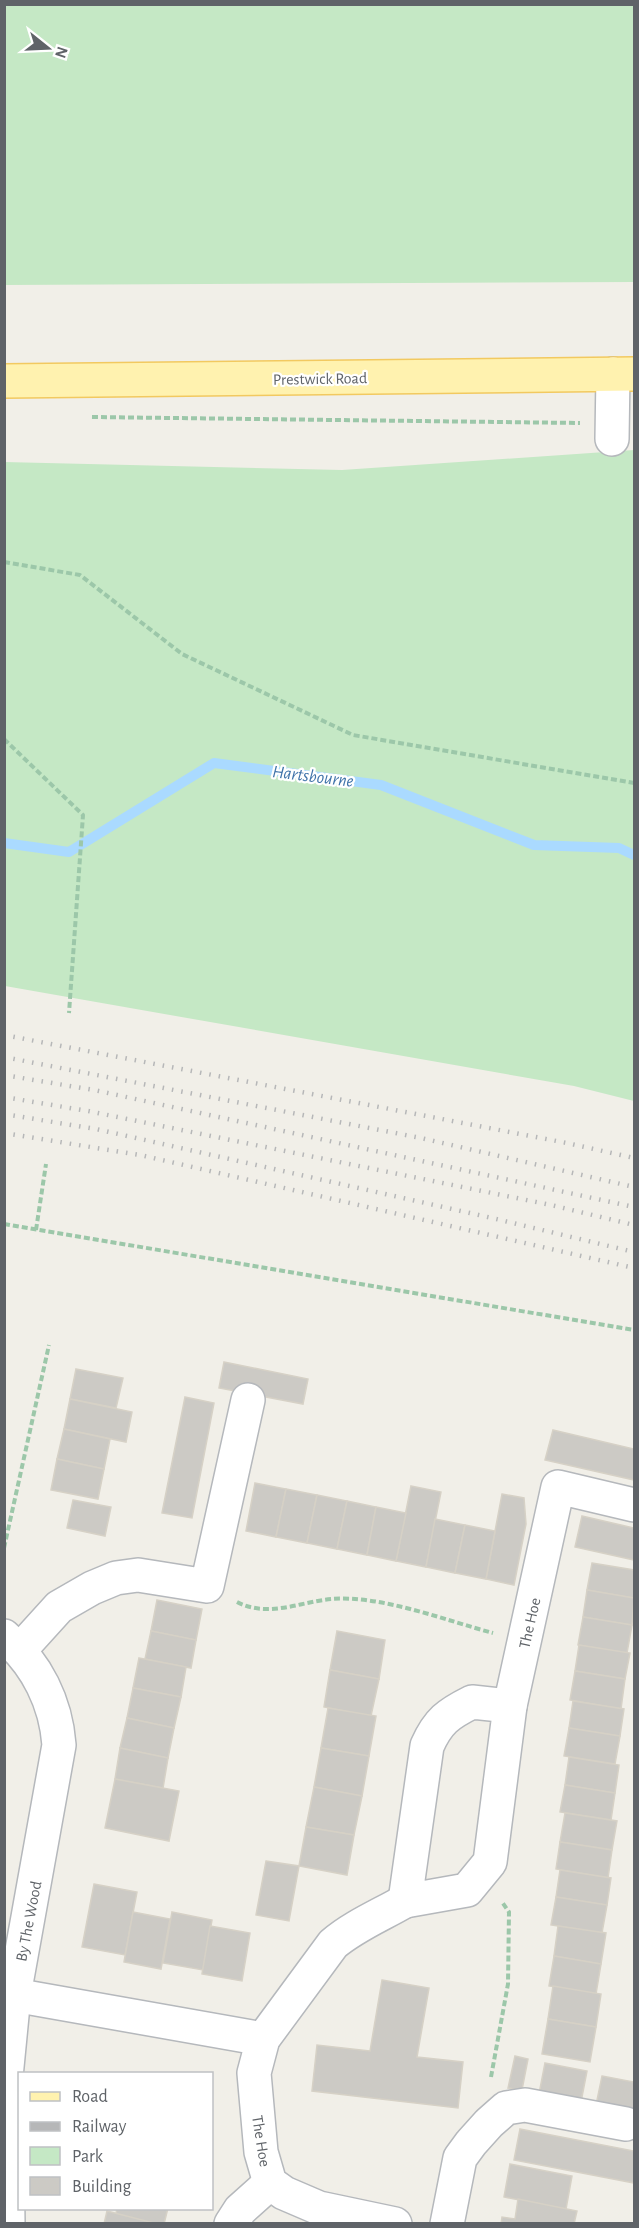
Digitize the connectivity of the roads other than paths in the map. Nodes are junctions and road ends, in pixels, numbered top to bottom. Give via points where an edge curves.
1 (624, 374) edge
2 (4, 381) edge
3 (612, 431) road end
4 (248, 1400) dead end
5 (634, 1505) edge
6 (12, 1643) edge
7 (510, 1706) junction
8 (405, 1901) junction
9 (14, 1995) junction
10 (263, 2039) junction
11 (626, 2124) dead end
12 (5, 2156) edge
13 (270, 2183) junction
14 (8, 2223) edge
15 (231, 2223) edge
16 (394, 2223) edge
17 (447, 2223) edge

1 - 2 main road, Prestwick Road
1 - 3 street
4 - 6 street via 207,1586 138,1575 116,1578 59,1607
5 - 7 street, The Hoe via 558,1487
6 - 9 street, By The Wood via 46,1690 59,1745
7 - 8 street, The Hoe via 490,1862 467,1890
7 - 8 street via 472,1702 450,1713 435,1729 427,1746
8 - 10 street, The Hoe via 347,1932 333,1944
9 - 10 street
9 - 12 street, By The Wood via 6,2077
10 - 13 street, The Hoe via 254,2073 261,2152
11 - 17 street via 525,2105 506,2108 460,2158
12 - 14 street, By The Wood
13 - 15 street
13 - 16 street, The Hoe via 319,2208

